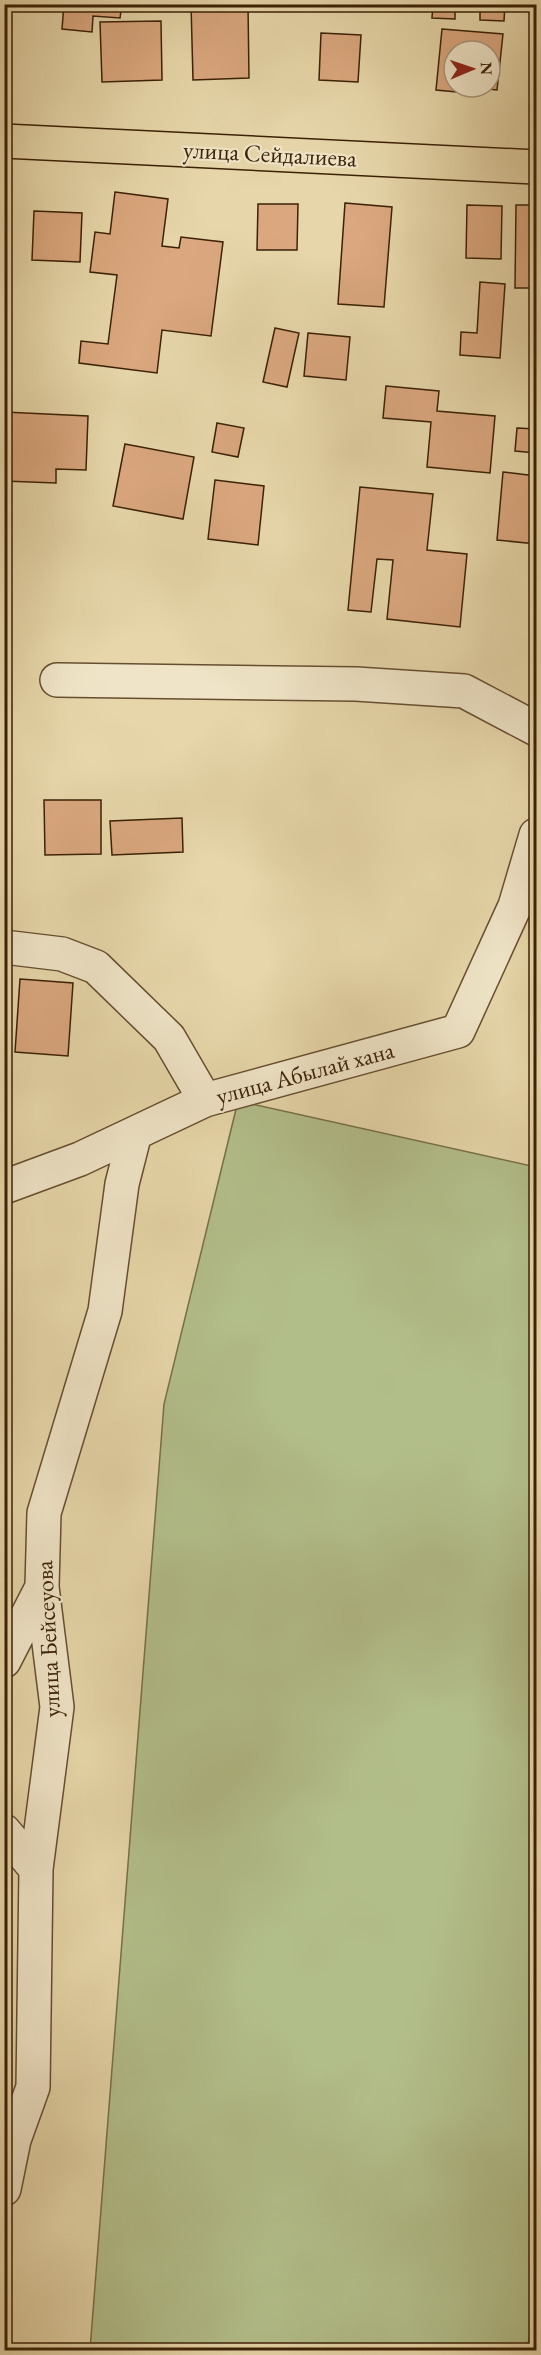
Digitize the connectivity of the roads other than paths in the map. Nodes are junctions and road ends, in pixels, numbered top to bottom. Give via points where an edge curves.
1 (4, 141) edge
2 (537, 167) edge
3 (57, 680) dead end
4 (537, 729) edge
5 (537, 835) edge
6 (4, 947) edge
7 (205, 1100) junction
8 (135, 1133) junction
9 (4, 1187) edge
10 (42, 1587) junction
11 (4, 1661) edge
12 (4, 1831) edge
13 (36, 1869) junction
14 (4, 2189) edge

1 - 2 main road, улица Сейдалиева
3 - 4 street via 356,684 464,691
5 - 7 street, улица Абылай хана via 515,906 458,1031
6 - 7 street, улица Абылай хана via 62,954 96,967 169,1038
7 - 8 street
8 - 9 street via 80,1159
8 - 10 street, улица Бейсеуова via 122,1184 105,1311 44,1513
10 - 11 street
10 - 13 street, улица Бейсеуова via 57,1707
12 - 13 street
13 - 14 street, улица Бейсеуова via 33,2088 14,2140

